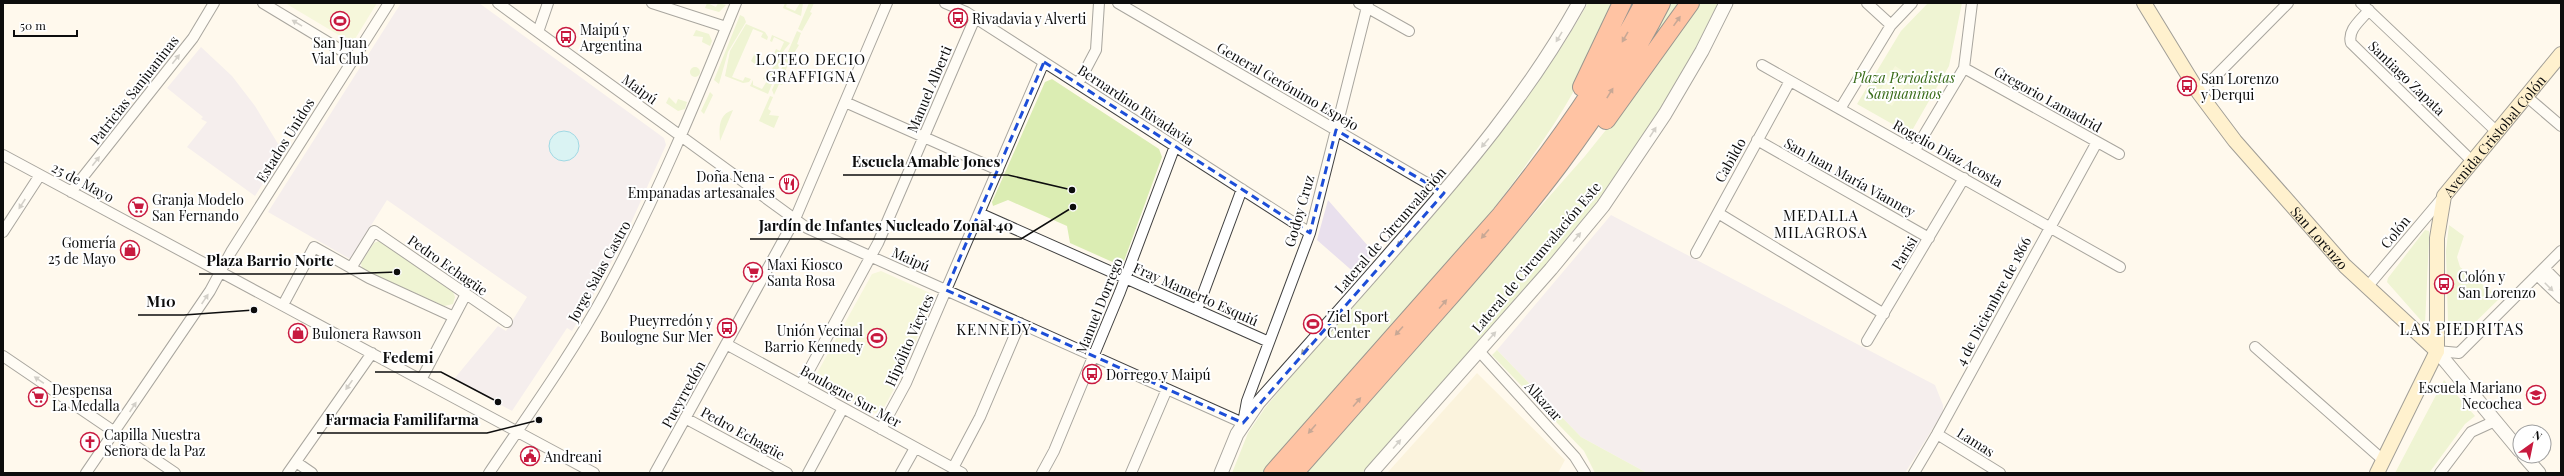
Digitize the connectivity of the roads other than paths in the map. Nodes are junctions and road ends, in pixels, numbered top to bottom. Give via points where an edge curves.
1 (214, 3) edge
2 (263, 3) edge
3 (389, 3) edge
4 (498, 3) edge
5 (548, 3) edge
6 (652, 3) edge
7 (736, 3) edge
8 (887, 3) edge
9 (945, 3) edge
10 (1099, 3) edge
11 (1118, 3) edge
12 (1579, 3) edge
13 (1622, 3) edge
14 (1644, 3) edge
15 (1661, 3) edge
16 (1690, 3) edge
17 (1726, 3) edge
18 (1867, 3) edge
19 (1912, 3) edge
20 (1972, 3) edge
21 (2144, 3) edge
22 (2288, 3) edge
23 (2361, 3) edge
24 (1365, 4) edge
25 (2369, 10) junction
26 (975, 18) junction
27 (1891, 25) junction
28 (726, 27) junction
29 (1409, 31) dead end
30 (538, 32) junction
31 (2561, 54) edge
32 (354, 58) junction
33 (1044, 62) junction
34 (1762, 66) dead end
35 (1964, 68) junction
36 (1790, 81) junction
37 (1078, 84) junction
38 (2199, 93) junction
39 (2526, 96) junction
40 (845, 102) junction
41 (1840, 109) junction
42 (2561, 126) edge
43 (1336, 130) junction
44 (2496, 131) junction
45 (681, 136) junction
46 (924, 137) junction
47 (1757, 140) junction
48 (2096, 142) junction
49 (1175, 146) junction
50 (1915, 150) junction
51 (2119, 154) dead end
52 (3, 155) edge
53 (2472, 161) junction
54 (998, 170) junction
55 (40, 175) junction
56 (1964, 178) junction
57 (1242, 189) junction
58 (71, 192) junction
59 (1444, 192) junction
60 (2444, 196) junction
61 (979, 213) junction
62 (1718, 213) junction
63 (1522, 214) junction
64 (1501, 215) junction
65 (795, 219) junction
66 (2049, 227) junction
67 (3, 232) edge
68 (1310, 233) junction
69 (1929, 238) junction
70 (2561, 251) edge
71 (1696, 253) dead end
72 (872, 257) junction
73 (2120, 267) dead end
74 (351, 268) junction
75 (220, 272) junction
76 (2541, 272) junction
77 (1126, 278) junction
78 (2561, 285) edge
79 (2368, 286) junction
80 (946, 290) junction
81 (466, 294) junction
82 (2561, 298) edge
83 (283, 305) junction
84 (1197, 310) junction
85 (1884, 314) junction
86 (454, 317) junction
87 (506, 322) dead end
88 (1020, 323) junction
89 (1867, 341) dead end
90 (1269, 342) junction
91 (726, 344) junction
92 (2255, 347) dead end
93 (1479, 351) junction
94 (2437, 351) junction
95 (372, 353) junction
96 (3, 356) edge
97 (1094, 356) junction
98 (421, 380) junction
99 (801, 385) junction
100 (1167, 389) junction
101 (843, 408) junction
102 (686, 418) junction
103 (2495, 421) junction
104 (1243, 423) junction
105 (881, 429) junction
106 (517, 431) junction
107 (114, 433) junction
108 (1937, 434) junction
109 (2512, 441) edge
110 (916, 448) junction
111 (2383, 460) junction
112 (296, 462) junction
113 (2531, 464) edge
114 (953, 468) junction
115 (1986, 469) edge
116 (86, 473) edge
117 (175, 473) edge
118 (288, 473) edge
119 (312, 473) edge
120 (489, 473) edge
121 (594, 473) edge
122 (655, 473) edge
123 (786, 473) edge
124 (808, 473) edge
125 (901, 473) edge
126 (962, 473) edge
127 (1042, 473) edge
128 (1131, 473) edge
129 (1220, 473) edge
130 (1273, 473) edge
131 (1294, 473) edge
132 (1371, 473) edge
133 (1585, 473) edge
134 (1914, 473) edge
135 (2000, 473) edge
136 (2377, 473) edge
137 (2440, 473) edge
138 (2539, 473) edge

58 -> 1 street, Patricias Sanjuaninas via 193,38
32 -> 2 street
3 - 32 street, Estados Unidos
4 - 30 street, Maipú
5 - 30 street
6 - 28 street
7 - 28 street, Jorge Salas Castro
8 - 40 street, Pueyrredón
9 - 26 street, Bernardino Rivadavia
10 - 37 street via 1096,50
11 - 43 street, General Gerónimo Espejo
12 -> 59 street, Lateral de Circunvalación via 1513,108
13 - 64 highway via 1603,48 1571,108
14 -> 64 highway via 1579,112 1550,154
63 -> 15 highway via 1597,113 1636,51
63 -> 16 highway via 1598,130
93 -> 17 street, Lateral de Circunvalación Este via 1585,229 1618,184 1686,79
18 - 27 street
19 - 27 street
20 - 35 street
21 - 38 main road, San Lorenzo
22 - 38 street
23 - 25 street
24 - 29 street
24 - 43 street, Godoy Cruz
25 - 44 street
25 - 53 street, Santiago Zapata via 2351,31 2351,43
26 - 33 street, Bernardino Rivadavia
26 - 46 street, Manuel Alberti
27 - 41 street
28 - 45 street, Jorge Salas Castro
30 - 45 street, Maipú
31 - 39 main road, Avenida Cristobal Colón
32 - 75 street, Estados Unidos
33 - 37 street, Bernardino Rivadavia
33 - 54 street, Hipólito Vieytes
34 - 36 street, Rogelio Díaz Acosta
35 - 48 street, Gregorio Lamadrid
35 - 50 street
36 - 41 street, Rogelio Díaz Acosta
36 - 47 street, Cabildo
37 - 49 street, Bernardino Rivadavia
38 - 79 main road, San Lorenzo via 2235,140 2304,220 2345,266
39 - 42 street
39 - 44 main road, Avenida Cristobal Colón
40 - 46 street
40 - 65 street, Pueyrredón
41 - 50 street, Rogelio Díaz Acosta
43 - 59 street, General Gerónimo Espejo
43 - 68 street, Godoy Cruz
44 - 53 main road, Avenida Cristobal Colón
45 - 65 street, Maipú
45 - 106 street, Jorge Salas Castro via 637,231 603,296
46 - 54 street
46 - 72 street, Manuel Alberti
47 - 62 street, Cabildo
47 - 69 street, San Juan María Vianney
48 - 51 street, Gregorio Lamadrid
48 - 66 street, 4 de Diciembre de 1866
49 - 57 street, Bernardino Rivadavia
49 - 77 street, Manuel Dorrego
50 - 56 street, Rogelio Díaz Acosta
52 - 55 street, 25 de Mayo
53 - 60 main road, Avenida Cristobal Colón
54 - 61 street, Hipólito Vieytes
55 - 58 street, 25 de Mayo
55 -> 67 street
56 - 66 street, Rogelio Díaz Acosta
56 - 69 street, Parisi
57 - 68 street, Bernardino Rivadavia
57 - 84 street
58 - 75 street, 25 de Mayo
59 -> 104 street, Lateral de Circunvalación
60 - 79 street, Colón
60 - 94 main road, Avenida Cristobal Colón via 2436,238
61 - 77 street, Fray Mamerto Esquiú
61 - 80 street, Hipólito Vieytes
62 - 71 street, Cabildo
62 - 85 street
131 -> 63 highway
64 -> 130 highway
65 - 72 street, Maipú via 808,228
65 - 91 street, Pueyrredón
66 - 73 street, Rogelio Díaz Acosta
66 - 108 street, 4 de Diciembre de 1866
68 - 90 street, Godoy Cruz
69 - 85 street, Parisi
70 - 76 street
72 - 80 street, Maipú
72 - 99 street, Manuel Alberti
74 - 81 street, Pedro Echagüe via 374,231
74 - 83 street via 314,247
74 - 86 street
75 - 83 street, 25 de Mayo
107 -> 75 street, Estados Unidos via 210,291
76 - 78 street
76 -> 82 street
76 - 94 street via 2459,353
77 - 84 street, Fray Mamerto Esquiú
77 - 97 street, Manuel Dorrego
79 - 94 main road, San Lorenzo
80 - 88 street, Maipú
80 - 105 street, Hipólito Vieytes via 906,383
81 - 86 street
81 - 87 street, Pedro Echagüe
83 - 95 street, 25 de Mayo
84 - 90 street, Fray Mamerto Esquiú
85 - 89 street, Parisi
86 - 98 street
88 - 97 street, Maipú
88 - 114 street via 980,417
90 - 104 street, Godoy Cruz via 1247,401
91 - 99 street, Boulogne Sur Mer
91 - 102 street, Pueyrredón
92 - 111 street
132 -> 93 street, Lateral de Circunvalación Este
93 - 133 street, Alkazar via 1575,457
94 - 103 street, San Lorenzo
94 - 111 main road, Avenida Cristobal Colón
95 - 98 street, 25 de Mayo
95 -> 112 street
107 -> 96 street
97 - 100 street, Maipú
97 - 127 street, Manuel Dorrego via 1054,451
98 - 106 street, 25 de Mayo
99 - 101 street, Boulogne Sur Mer
100 - 104 street, Maipú
100 - 128 street
101 - 105 street, Boulogne Sur Mer
101 - 124 street
102 - 122 street, Pueyrredón
102 - 123 street, Pedro Echagüe
103 - 109 street, San Lorenzo
103 - 137 street via 2472,432
104 - 129 street, Lateral de Circunvalación
105 - 110 street, Boulogne Sur Mer
106 - 120 street, Jorge Salas Castro
106 - 121 street, 25 de Mayo
107 - 116 street, Estados Unidos
107 - 117 street
108 - 115 street, Lamas
108 - 134 street, 4 de Diciembre de 1866
110 - 114 street, Boulogne Sur Mer
110 - 125 street
111 - 136 main road, Avenida Cristobal Colón
112 - 118 street
112 - 119 street
113 - 138 street
114 - 126 street, Boulogne Sur Mer
115 - 135 street, Lamas

